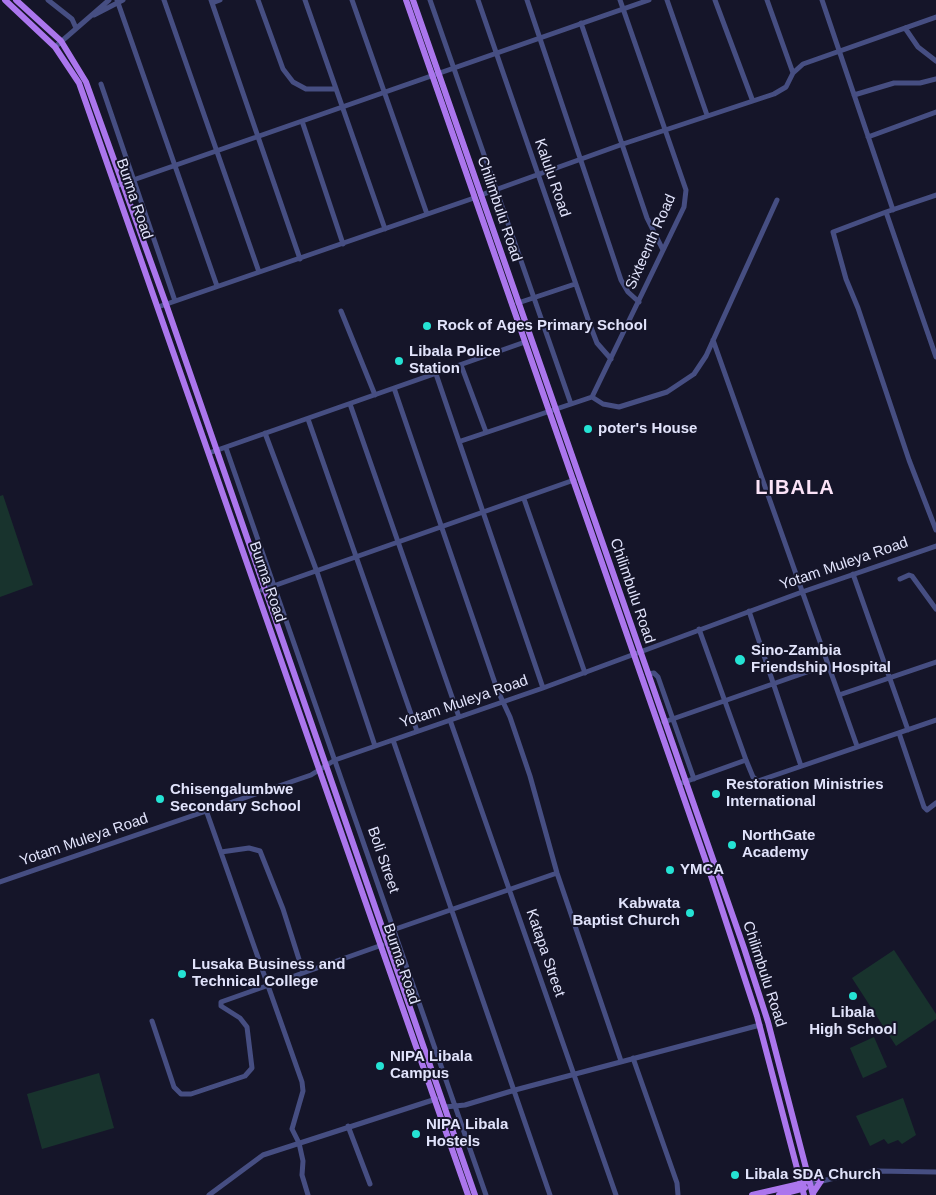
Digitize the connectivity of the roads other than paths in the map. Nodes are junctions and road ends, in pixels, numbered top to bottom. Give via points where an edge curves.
1 (5, 0) edge
2 (16, 0) edge
3 (48, 0) edge
4 (109, 0) edge
5 (164, 0) edge
6 (220, 0) edge
7 (258, 0) edge
8 (305, 0) edge
9 (352, 0) edge
10 (406, 0) edge
11 (413, 0) edge
12 (430, 0) edge
13 (478, 0) edge
14 (527, 0) edge
15 (620, 0) edge
16 (649, 0) edge
17 (667, 0) edge
18 (715, 0) edge
19 (766, 0) edge
20 (822, 0) edge
21 (120, 1) edge
22 (211, 1) edge
23 (623, 8) junction
24 (936, 17) edge
25 (85, 20) junction
26 (581, 23) junction
27 (76, 28) junction
28 (905, 28) junction
29 (539, 38) junction
30 (61, 41) junction
31 (55, 47) junction
32 (838, 51) junction
33 (495, 54) junction
34 (936, 61) edge
35 (453, 68) junction
36 (793, 72) junction
37 (436, 74) junction
38 (936, 79) edge
39 (101, 84) dead end
40 (336, 89) junction
41 (384, 92) junction
42 (854, 95) junction
43 (752, 99) junction
44 (342, 106) junction
45 (936, 112) edge
46 (707, 115) junction
47 (302, 121) junction
48 (664, 130) junction
49 (258, 136) junction
50 (868, 137) junction
51 (623, 144) junction
52 (217, 150) junction
53 (580, 160) junction
54 (174, 165) junction
55 (539, 175) junction
56 (133, 180) junction
57 (120, 184) junction
58 (496, 190) junction
59 (482, 195) junction
60 (936, 195) edge
61 (474, 198) junction
62 (777, 200) dead end
63 (893, 210) junction
64 (886, 212) junction
65 (427, 214) junction
66 (385, 229) junction
67 (343, 244) junction
68 (663, 250) junction
69 (300, 259) junction
70 (259, 272) junction
71 (575, 284) junction
72 (216, 286) junction
73 (533, 298) junction
74 (175, 301) junction
75 (639, 302) junction
76 (518, 303) junction
77 (166, 304) junction
78 (158, 307) junction
79 (341, 311) dead end
80 (713, 340) junction
81 (525, 342) junction
82 (936, 356) edge
83 (611, 359) junction
84 (461, 365) junction
85 (436, 374) junction
86 (394, 388) junction
87 (375, 395) junction
88 (592, 397) junction
89 (350, 404) junction
90 (571, 404) junction
91 (552, 410) junction
92 (308, 419) junction
93 (486, 432) junction
94 (265, 433) junction
95 (461, 441) junction
96 (226, 448) junction
97 (213, 452) junction
98 (574, 480) junction
99 (524, 499) junction
100 (483, 513) junction
101 (442, 528) junction
102 (936, 530) edge
103 (399, 543) junction
104 (936, 546) edge
105 (358, 557) junction
106 (317, 572) junction
107 (853, 574) junction
108 (900, 579) dead end
109 (274, 586) junction
110 (261, 591) junction
111 (802, 592) junction
112 (936, 609) edge
113 (749, 611) junction
114 (699, 628) junction
115 (637, 653) junction
116 (936, 662) edge
117 (827, 665) junction
118 (585, 673) junction
119 (648, 674) junction
120 (890, 679) junction
121 (773, 684) junction
122 (543, 688) junction
123 (839, 695) junction
124 (504, 701) junction
125 (726, 701) junction
126 (459, 717) junction
127 (450, 720) junction
128 (673, 720) junction
129 (936, 720) edge
130 (661, 723) junction
131 (908, 730) junction
132 (417, 731) junction
133 (899, 732) junction
134 (392, 740) junction
135 (375, 746) junction
136 (857, 746) junction
137 (335, 760) junction
138 (746, 760) junction
139 (325, 766) junction
140 (801, 766) junction
141 (319, 771) junction
142 (694, 779) junction
143 (682, 783) junction
144 (936, 803) edge
145 (206, 810) junction
146 (221, 852) junction
147 (557, 873) junction
148 (0, 882) edge
149 (509, 890) junction
150 (452, 910) junction
151 (394, 930) junction
152 (384, 933) junction
153 (384, 944) junction
154 (303, 972) junction
155 (268, 984) junction
156 (152, 1021) dead end
157 (760, 1025) junction
158 (633, 1058) junction
159 (621, 1061) junction
160 (573, 1074) junction
161 (515, 1090) junction
162 (438, 1098) junction
163 (445, 1107) junction
164 (455, 1107) junction
165 (348, 1126) junction
166 (299, 1143) junction
167 (936, 1172) edge
168 (799, 1174) junction
169 (808, 1174) junction
170 (820, 1182) junction
171 (370, 1184) dead end
172 (810, 1184) junction
173 (787, 1189) junction
174 (803, 1190) edge
175 (813, 1194) edge
176 (209, 1195) edge
177 (308, 1195) edge
178 (468, 1195) edge
179 (475, 1195) edge
180 (486, 1195) edge
181 (550, 1195) edge
182 (616, 1195) edge
183 (678, 1195) edge
184 (752, 1195) edge
185 (780, 1195) edge

1 - 31 main road, Burma Road
2 - 30 main road, Burma Road
3 - 27 street via 72,19
4 - 25 street
5 - 52 street
6 - 22 street
7 - 40 street via 287,75 306,89
8 - 40 street
9 - 41 street
10 - 37 main road, Chilimbulu Road
11 - 37 main road, Chilimbulu Road
12 - 35 street
13 - 33 street, Kalulu Road
14 - 29 street
15 - 23 street, Sixteenth Road
16 - 23 street
17 - 46 street
18 - 43 street
19 - 36 street
20 - 32 street
21 - 25 street
21 - 54 street
22 - 49 street
23 - 26 street
23 - 48 street, Sixteenth Road
24 - 28 street
25 - 27 street
26 - 29 street
26 - 51 street
27 - 30 street
28 - 32 street
28 - 34 street via 918,47
29 - 33 street
29 - 53 street
30 - 31 street
30 - 57 main road, Burma Road via 86,82
31 - 57 main road, Burma Road via 79,83
32 - 36 street via 803,64
32 - 42 street
33 - 35 street
33 - 55 street, Kalulu Road
35 - 37 street
35 - 58 street
36 - 43 street via 783,90
37 - 41 street
37 - 59 main road, Chilimbulu Road
37 - 61 main road, Chilimbulu Road
38 - 42 street via 920,84 894,83
39 - 56 street
40 - 44 street
41 - 44 street
41 - 65 street
42 - 50 street
43 - 46 street
44 - 47 street
44 - 66 street
45 - 50 street
46 - 48 street
47 - 49 street
47 - 67 street
48 - 51 street
48 - 68 street, Sixteenth Road via 687,195
49 - 52 street
49 - 69 street
50 - 63 street
51 - 53 street
51 - 68 street via 647,218
52 - 54 street
52 - 70 street
53 - 55 street
53 - 75 street via 621,280
54 - 56 street
54 - 72 street
55 - 58 street
55 - 71 street, Kalulu Road
56 - 57 street
56 - 74 street
57 - 77 main road, Burma Road
57 - 78 main road, Burma Road
58 - 59 street
58 - 73 street
59 - 76 main road, Chilimbulu Road
60 - 63 street
61 - 65 street
61 - 81 main road, Chilimbulu Road
62 - 80 street
63 - 64 street
64 - 82 street
64 - 102 street via 833,232 846,279
65 - 66 street
66 - 67 street
67 - 69 street
68 - 75 street, Sixteenth Road
69 - 70 street
70 - 72 street
71 - 73 street
71 - 83 street, Kalulu Road via 597,343
72 - 74 street
73 - 76 street
73 - 90 street
74 - 77 street
75 - 83 street, Sixteenth Road
76 - 91 main road, Chilimbulu Road
77 - 78 street
77 - 97 main road, Burma Road
78 - 97 main road, Burma Road
79 - 87 street
80 - 88 street via 694,374 667,392 619,407 603,404
80 - 111 street
81 - 84 street
81 - 91 main road, Chilimbulu Road
83 - 88 street, Sixteenth Road
84 - 85 street
84 - 93 street
85 - 86 street
85 - 95 street
86 - 87 street
86 - 101 street
87 - 89 street
88 - 90 street
89 - 92 street
89 - 103 street
90 - 91 street
91 - 93 street
91 - 98 main road, Chilimbulu Road
91 - 115 main road, Chilimbulu Road
92 - 94 street
92 - 105 street
93 - 95 street
94 - 96 street
94 - 106 street
95 - 100 street
96 - 97 street
96 - 109 street, Boli Street
97 - 110 main road, Burma Road
98 - 99 street
98 - 115 main road, Chilimbulu Road
99 - 100 street
99 - 118 street
100 - 101 street
100 - 122 street
101 - 103 street
101 - 124 street via 497,689
103 - 105 street
103 - 126 street
104 - 107 street, Yotam Muleya Road
105 - 106 street
105 - 132 street
106 - 109 street
106 - 135 street
107 - 111 street, Yotam Muleya Road
107 - 120 street
108 - 112 street via 912,576
109 - 110 street
109 - 137 street, Boli Street
110 - 139 main road, Burma Road
110 - 141 main road, Burma Road
111 - 113 street, Yotam Muleya Road
111 - 117 street
113 - 114 street, Yotam Muleya Road
113 - 121 street
114 - 115 street, Yotam Muleya Road
114 - 125 street
115 - 118 street, Yotam Muleya Road
115 - 119 main road, Chilimbulu Road
115 - 130 main road, Chilimbulu Road
116 - 120 street
117 - 121 street
117 - 123 street
118 - 122 street, Yotam Muleya Road
119 - 128 street via 654,673 658,677
119 - 130 main road, Chilimbulu Road
120 - 123 street
120 - 131 street
121 - 125 street
121 - 140 street
122 - 124 street, Yotam Muleya Road
123 - 136 street
124 - 126 street, Yotam Muleya Road
124 - 147 street via 530,776
125 - 128 street
125 - 138 street
126 - 127 street, Yotam Muleya Road
127 - 132 street, Yotam Muleya Road
127 - 149 street, Katapa Street
128 - 130 street
128 - 142 street
129 - 131 street
130 - 143 main road, Chilimbulu Road
131 - 133 street
132 - 134 street, Yotam Muleya Road
133 - 136 street
133 - 144 street via 924,807 927,810
134 - 135 street, Yotam Muleya Road
134 - 150 street
135 - 137 street, Yotam Muleya Road
136 - 140 street
137 - 139 street, Yotam Muleya Road
137 - 151 street, Boli Street
138 - 140 street via 758,781
138 - 142 street
139 - 141 street, Yotam Muleya Road
139 - 152 main road, Burma Road
141 - 145 street, Yotam Muleya Road
141 - 153 main road, Burma Road
142 - 143 street
143 - 157 main road, Chilimbulu Road
143 - 169 main road, Chilimbulu Road via 768,1022
145 - 146 street
145 - 148 street, Yotam Muleya Road
146 - 154 street via 250,848 260,851
146 - 155 street
147 - 149 street
147 - 159 street
149 - 150 street
149 - 160 street, Katapa Street
150 - 151 street
150 - 161 street
151 - 152 street
151 - 164 street, Boli Street
152 - 153 main road, Burma Road
153 - 154 street
153 - 162 main road, Burma Road
154 - 155 street
155 - 156 street via 220,1004 247,1027 253,1063 250,1072 191,1094 182,1094 174,1087
155 - 166 street via 302,1082 303,1091 292,1129
157 - 158 street
157 - 168 main road, Chilimbulu Road
158 - 159 street
158 - 183 street via 677,1183
159 - 160 street
160 - 161 street
160 - 182 street, Katapa Street
161 - 164 street
161 - 181 street
162 - 163 main road, Burma Road
162 - 165 street
162 - 178 main road, Burma Road
163 - 164 street
163 - 179 main road, Burma Road
164 - 180 street, Boli Street
165 - 166 street
165 - 171 street
166 - 176 street via 263,1156
166 - 177 street via 302,1175
167 - 170 street via 877,1171
168 - 173 main road
168 - 174 main road, Chilimbulu Road
169 - 170 main road
169 - 172 main road, Chilimbulu Road
170 - 172 street
170 - 175 main road
172 - 174 main road
172 - 175 main road, Chilimbulu Road
173 - 174 main road
173 - 184 main road
173 - 185 main road

